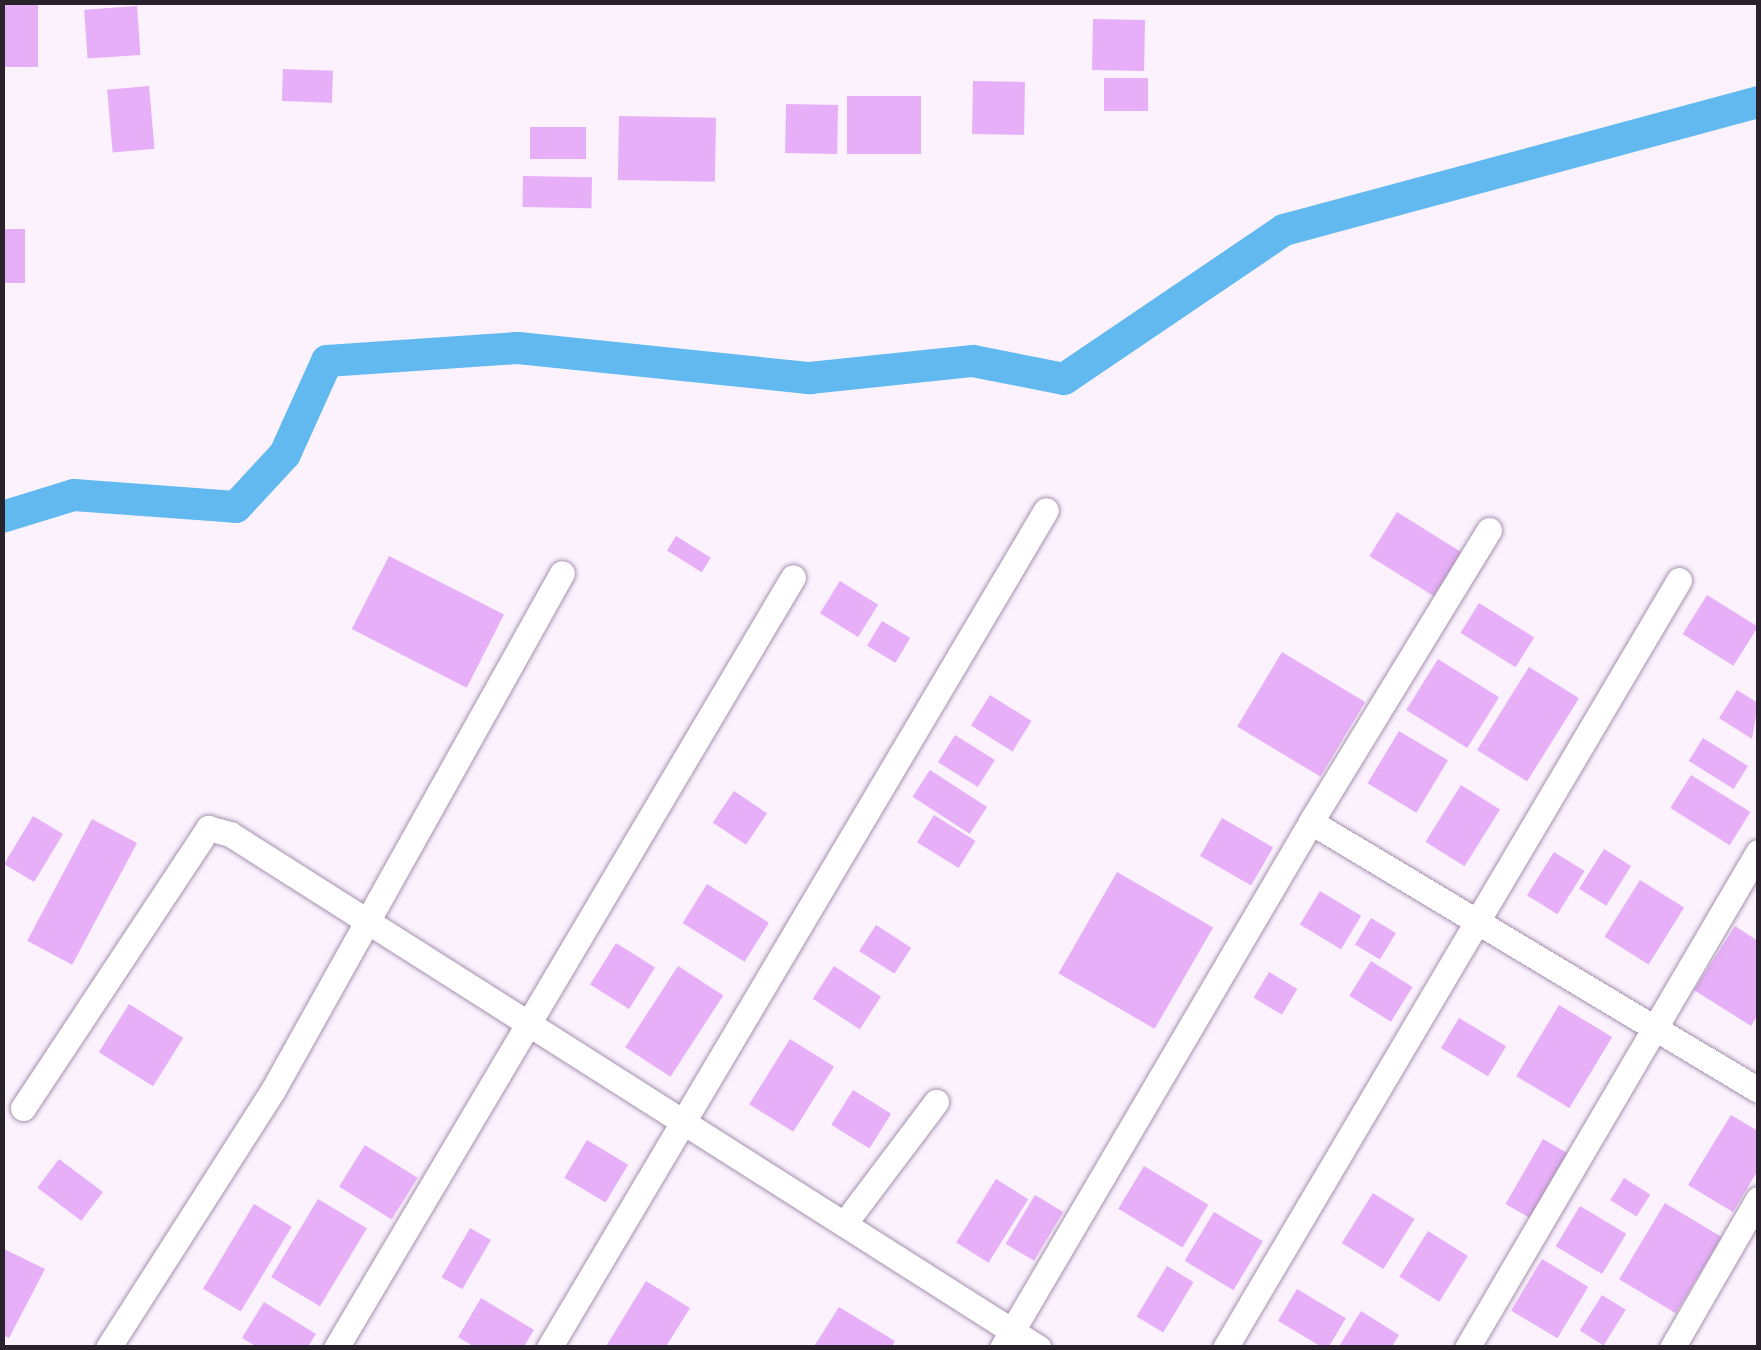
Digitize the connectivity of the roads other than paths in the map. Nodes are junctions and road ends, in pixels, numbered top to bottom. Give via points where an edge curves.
1 (1046, 510) dead end
2 (1488, 530) dead end
3 (562, 573) dead end
4 (793, 576) dead end
5 (1680, 580) dead end
6 (1311, 822) junction
7 (1758, 852) edge
8 (361, 921) junction
9 (1480, 926) junction
10 (528, 1024) junction
11 (1654, 1029) junction
12 (1758, 1090) edge
13 (936, 1102) dead end
14 (23, 1108) dead end
15 (681, 1121) junction
16 (1758, 1199) edge
17 (844, 1224) junction
18 (1007, 1339) edge
19 (108, 1348) edge
20 (336, 1348) edge
21 (549, 1348) edge
22 (1040, 1348) edge
23 (1225, 1348) edge
24 (1467, 1348) edge
25 (1672, 1348) edge

1 - 15 street
2 - 6 street
3 - 8 street
4 - 10 street
5 - 9 street
6 - 9 street
6 - 18 street
7 - 11 street
8 - 10 street
8 - 14 street via 230,834 208,828
8 - 19 street via 272,1090
9 - 11 street
9 - 23 street
10 - 15 street
10 - 20 street
11 - 12 street
11 - 24 street
13 - 17 street
15 - 17 street
15 - 21 street
16 - 25 street
17 - 18 street
18 - 22 street

